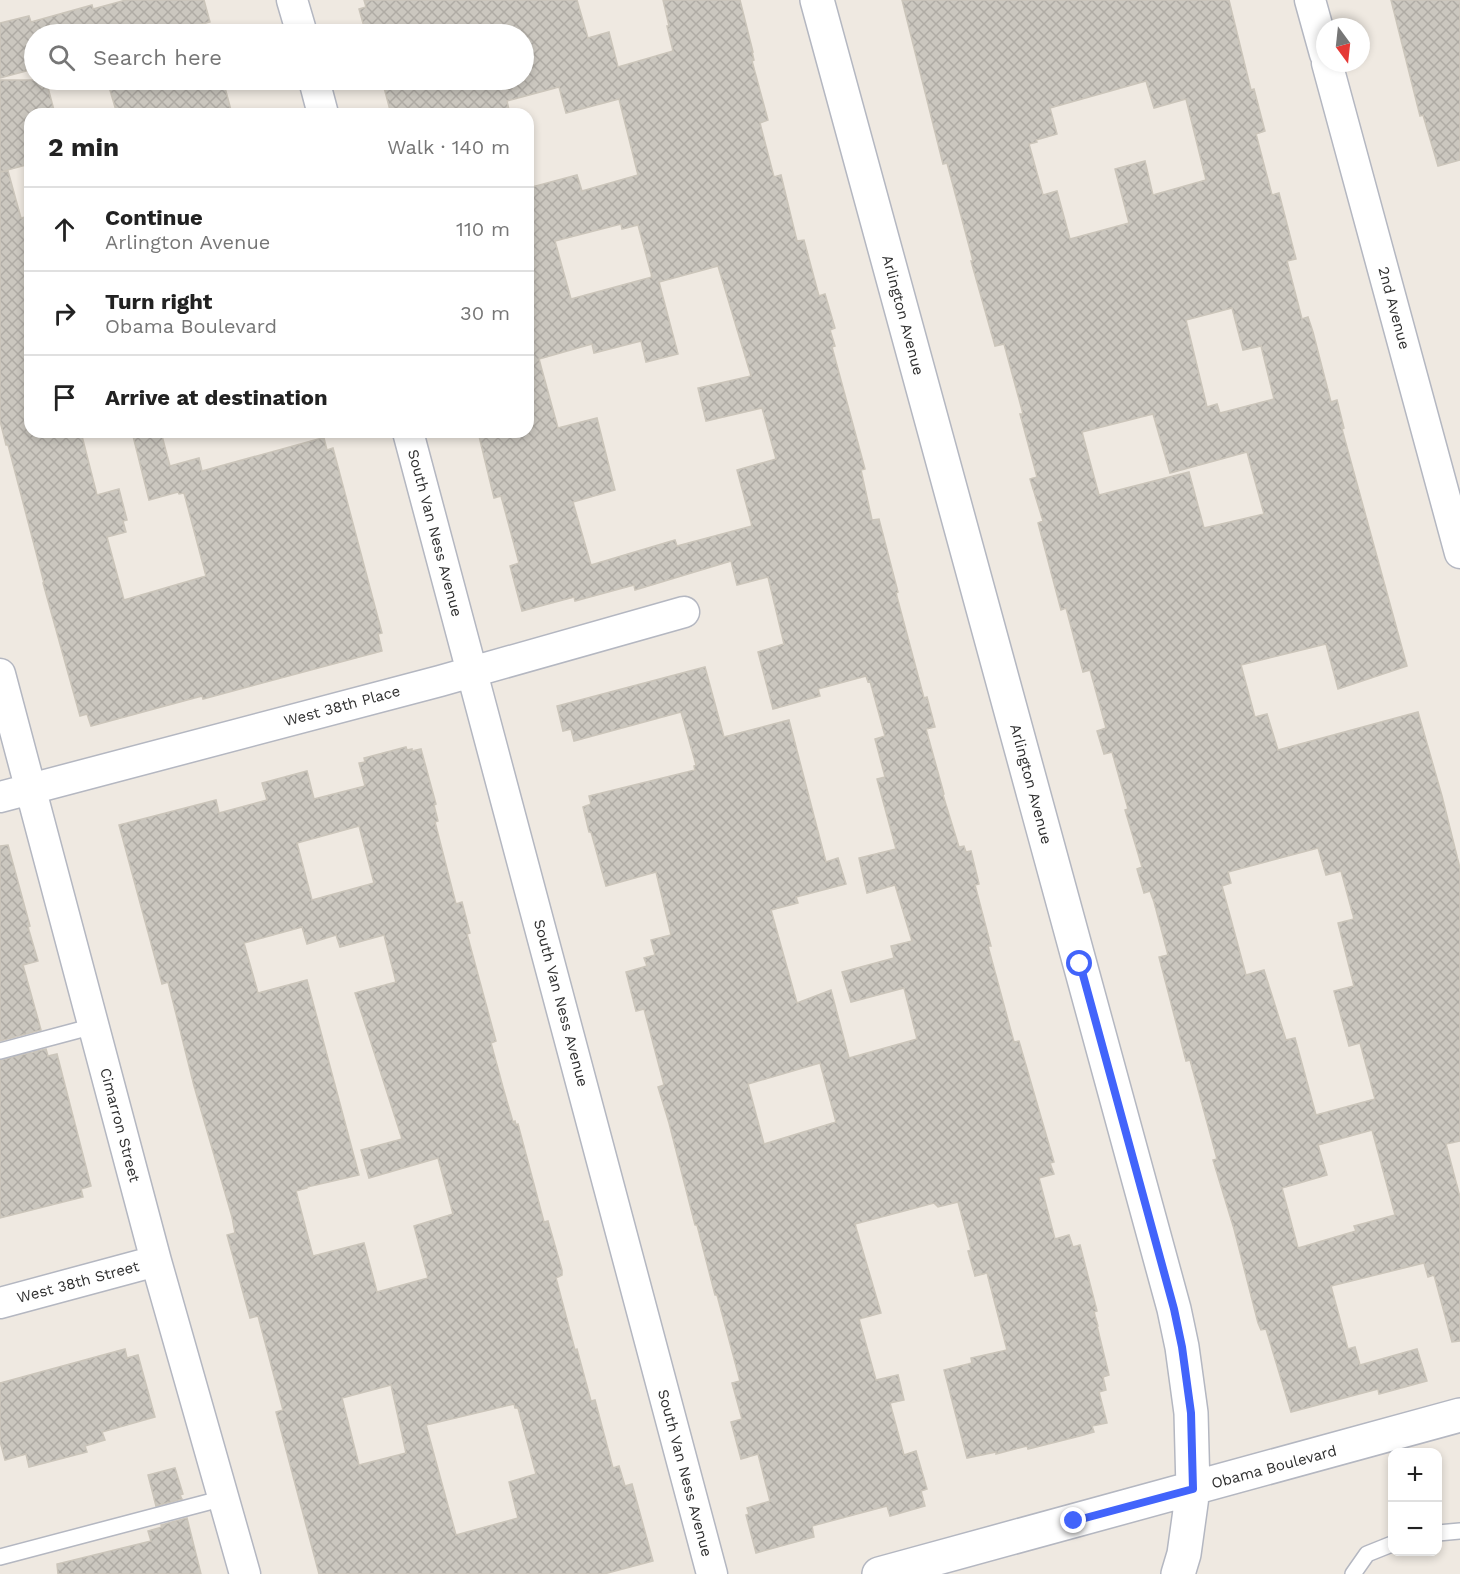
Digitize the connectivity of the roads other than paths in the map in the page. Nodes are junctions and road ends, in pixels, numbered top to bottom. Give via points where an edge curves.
1 (292, 0) edge
2 (817, 0) edge
3 (1310, 0) edge
4 (1316, 22) edge
5 (299, 24) edge
6 (1329, 72) edge
7 (317, 90) edge
8 (321, 108) edge
9 (410, 438) edge
10 (1460, 553) edge
11 (684, 612) dead end
12 (472, 671) junction
13 (0, 674) edge
14 (31, 788) junction
15 (0, 797) edge
16 (94, 1026) junction
17 (0, 1051) edge
18 (156, 1261) junction
19 (0, 1303) edge
20 (1460, 1415) edge
21 (1193, 1489) junction
22 (224, 1498) junction
23 (1460, 1531) edge
24 (1442, 1533) edge
25 (1388, 1546) edge
26 (0, 1557) edge
27 (245, 1574) edge
28 (712, 1574) edge
29 (879, 1574) edge
30 (1178, 1574) edge
31 (1353, 1574) edge

1 - 5 street
2 - 21 main road, Arlington Avenue via 1174,1309 1191,1413
3 - 4 street
6 - 10 street, 2nd Avenue
7 - 8 street
9 - 12 street, South Van Ness Avenue
11 - 12 street, West 38th Place
12 - 14 street, West 38th Place
12 - 28 street, South Van Ness Avenue
13 - 14 street, Cimarron Street
14 - 15 street, West 38th Place
14 - 16 street, Cimarron Street
16 - 17 lane
16 - 18 street, Cimarron Street
18 - 19 street, West 38th Street
18 - 22 street, Cimarron Street
20 - 21 main road, Obama Boulevard
21 - 29 main road, Obama Boulevard
21 - 30 main road, Arlington Avenue
22 - 26 lane
22 - 27 street, Cimarron Street
23 - 24 lane
25 - 31 lane via 1367,1554

